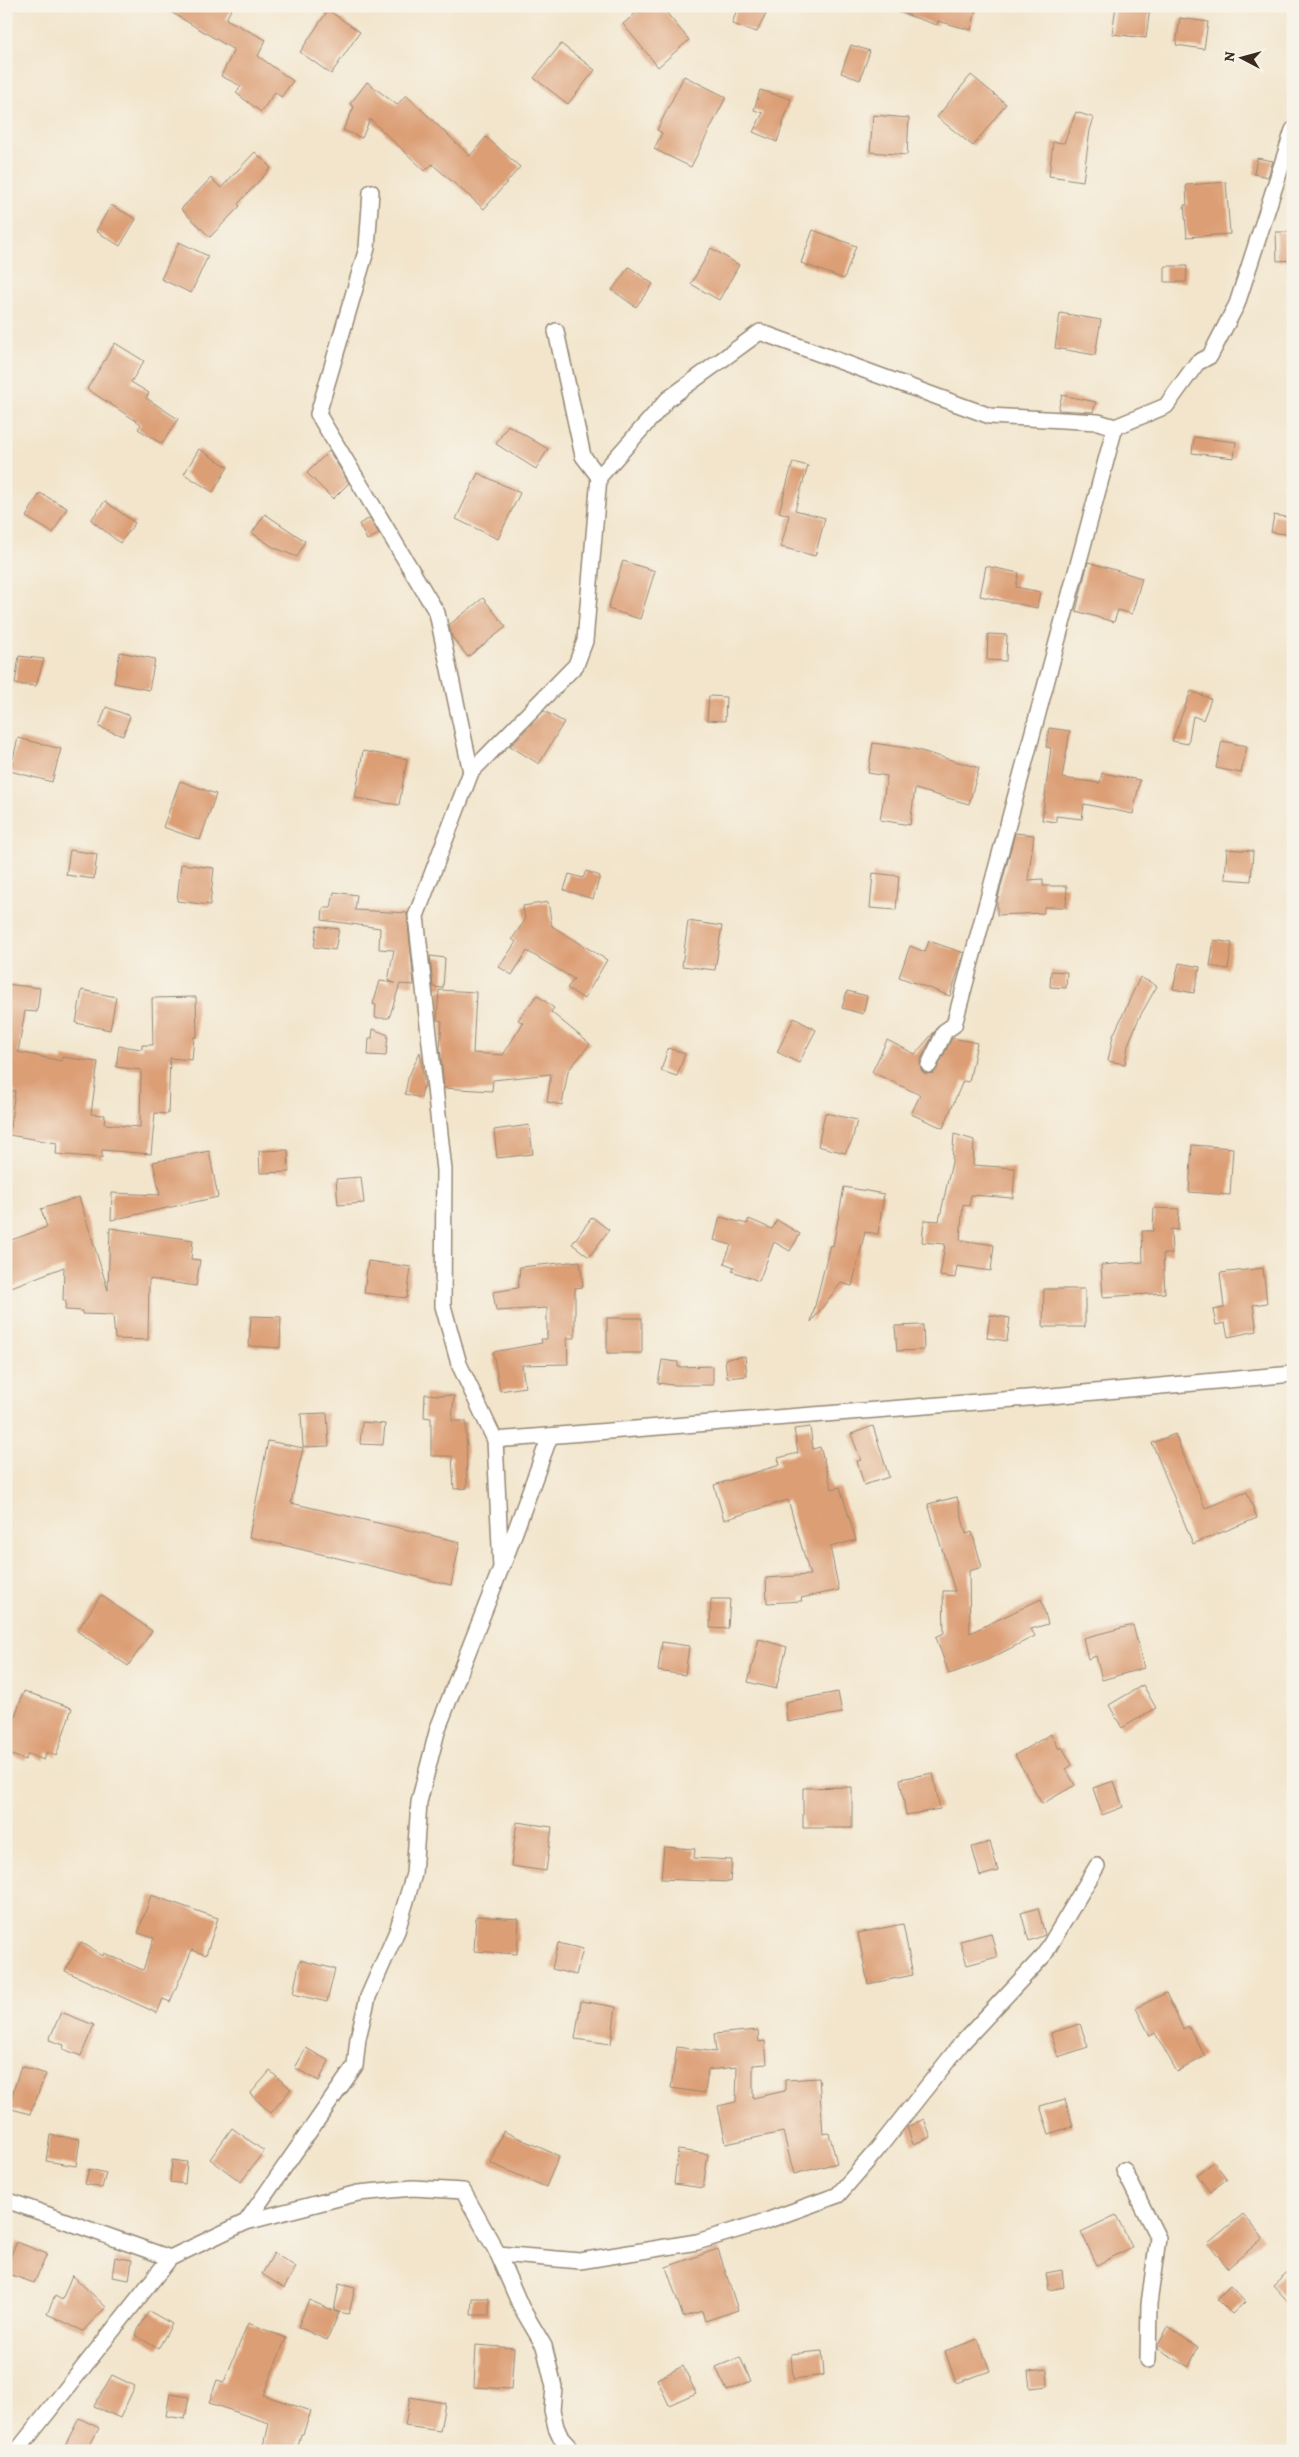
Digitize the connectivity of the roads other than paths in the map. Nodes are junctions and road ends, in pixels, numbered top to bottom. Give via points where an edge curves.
1 (1293, 130) edge
2 (371, 192) dead end
3 (556, 332) dead end
4 (1115, 427) junction
5 (598, 477) junction
6 (471, 772) junction
7 (929, 1065) dead end
8 (1293, 1374) edge
9 (550, 1436) junction
10 (495, 1440) junction
11 (501, 1568) junction
12 (1097, 1866) dead end
13 (1124, 2170) dead end
14 (6, 2200) edge
15 (246, 2222) junction
16 (498, 2254) junction
17 (170, 2258) junction
18 (1148, 2360) dead end
19 (17, 2451) edge
20 (573, 2451) edge

1 - 4 street via 1237,304 1210,356 1197,363 1166,406
2 - 6 street via 367,248 318,414 437,613
3 - 5 street via 583,456
4 - 5 street via 1098,422 990,416 760,332 668,400
4 - 7 street via 954,1025 945,1031
5 - 6 street via 585,641 576,665
6 - 10 street via 416,916 444,1170 443,1306 459,1364
8 - 9 street
9 - 10 street
9 - 11 street
10 - 11 street
11 - 15 street via 438,1728 419,1802 414,1874 397,1931 368,1997 355,2066
12 - 16 street via 1044,1956 961,2044 838,2195 697,2242 580,2261
13 - 18 street via 1158,2238 1149,2304
14 - 17 street
15 - 16 street via 358,2194 413,2188 463,2191
15 - 17 street
16 - 20 street via 521,2307 544,2346 554,2387 552,2410 556,2426 560,2438
17 - 19 street

